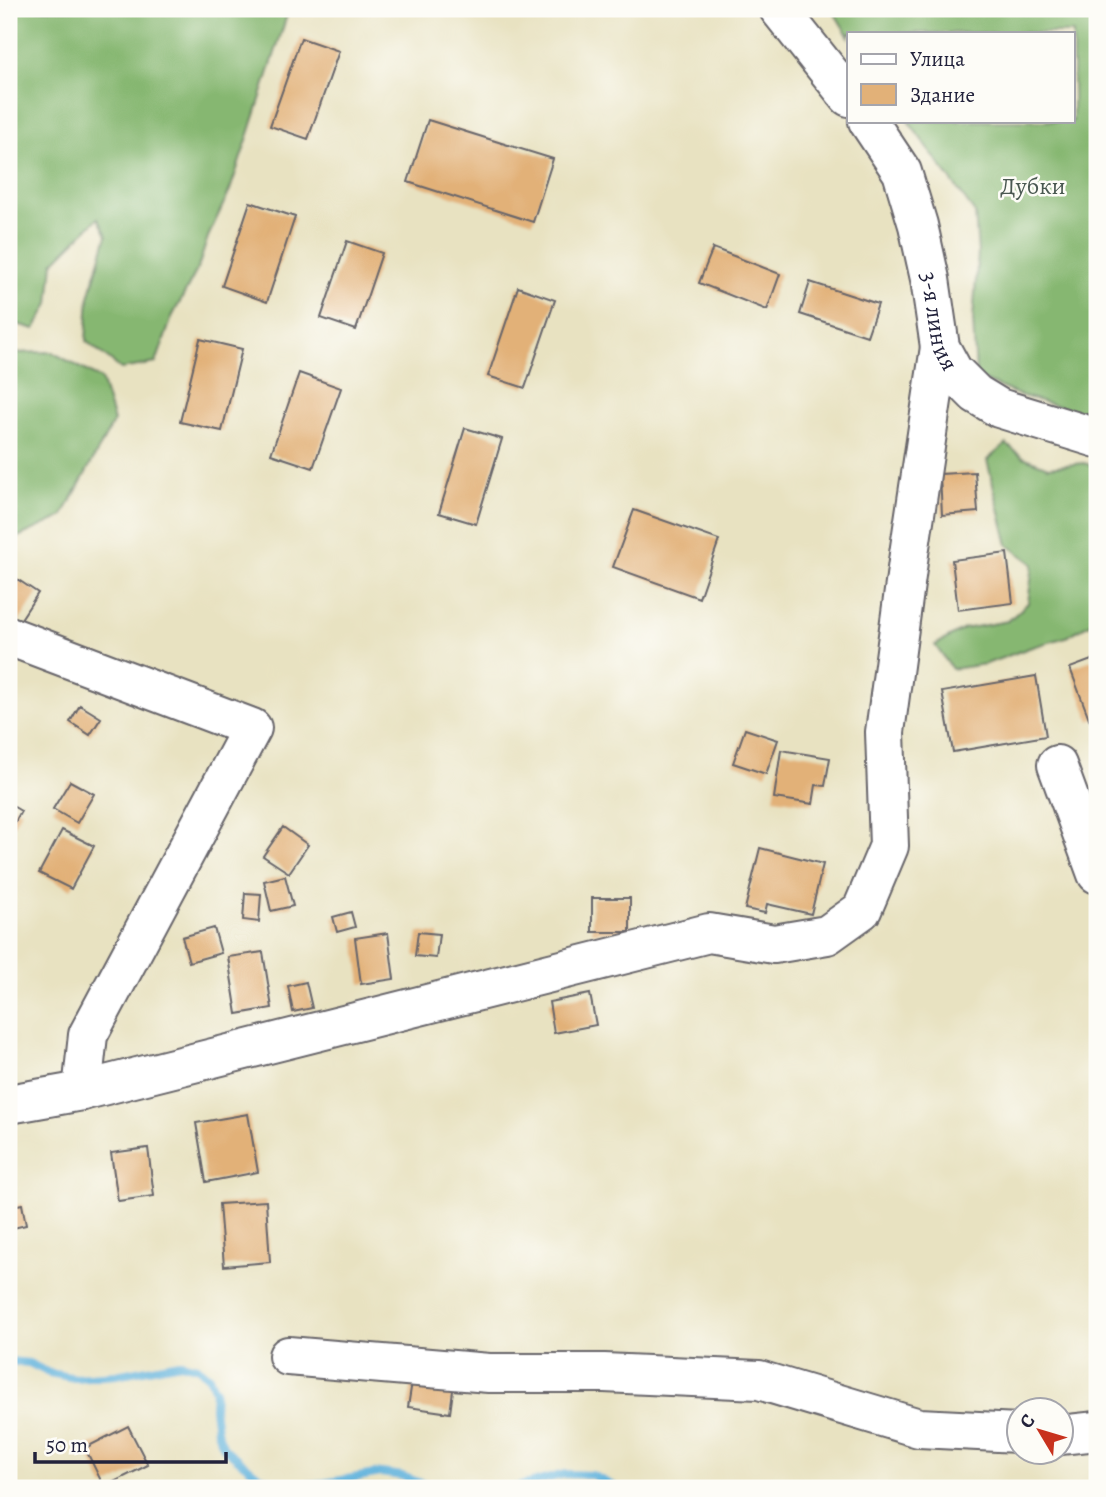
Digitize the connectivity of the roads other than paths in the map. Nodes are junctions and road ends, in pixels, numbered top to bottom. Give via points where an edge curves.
1 (779, 9) edge
2 (847, 94) edge
3 (869, 122) edge
4 (940, 347) junction
5 (1097, 438) edge
6 (9, 636) edge
7 (1057, 765) dead end
8 (1097, 874) edge
9 (82, 1091) junction
10 (9, 1104) edge
11 (288, 1356) dead end
12 (1097, 1431) edge
13 (1004, 1432) edge
14 (1074, 1433) edge

1 - 2 street
3 - 4 street, 3-я линия via 902,172 930,279
4 - 5 street, 3-я линия via 953,371 976,394 999,408
4 - 9 street via 885,732 889,846 862,910 827,935 774,944 709,933
6 - 9 street via 252,728 88,1035
7 - 8 street
9 - 10 street
11 - 13 street via 489,1373 759,1380 919,1428
12 - 14 street

